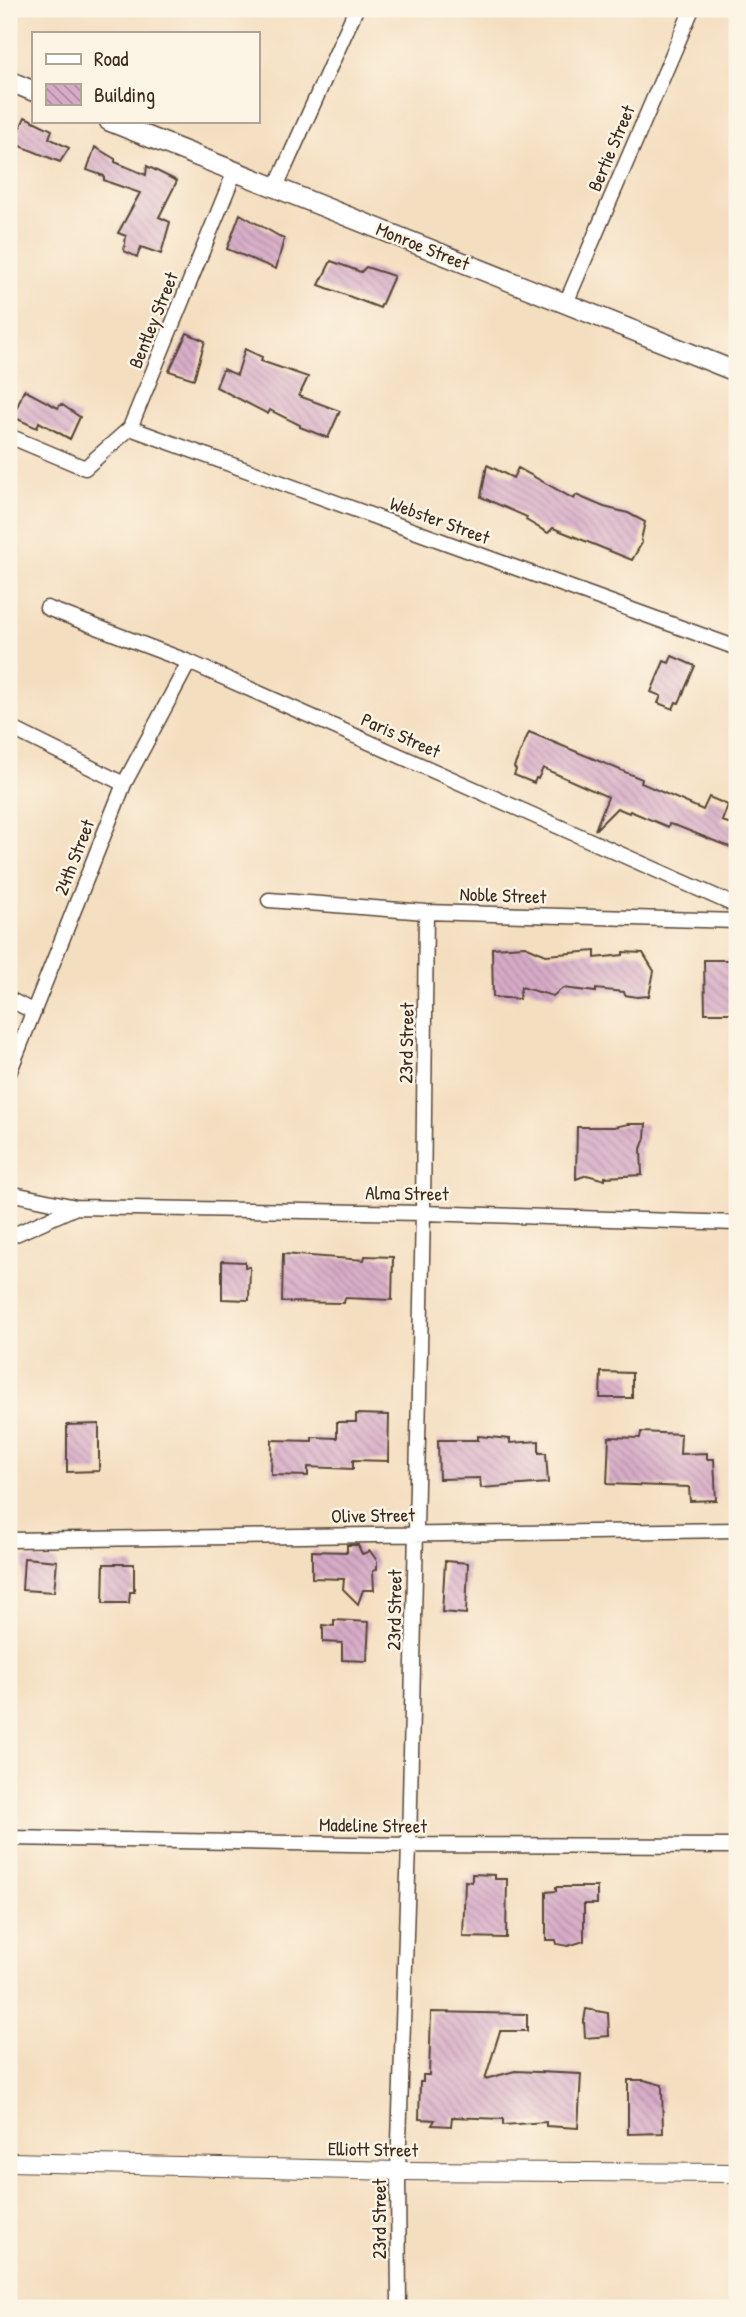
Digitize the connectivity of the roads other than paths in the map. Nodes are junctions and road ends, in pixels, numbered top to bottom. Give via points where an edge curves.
1 (356, 9) edge
2 (692, 9) edge
3 (9, 81) edge
4 (32, 91) edge
5 (111, 122) edge
6 (235, 171) junction
7 (276, 187) junction
8 (566, 303) junction
9 (737, 372) edge
10 (130, 428) junction
11 (9, 436) edge
12 (47, 608) dead end
13 (737, 648) edge
14 (189, 662) junction
15 (9, 727) edge
16 (124, 785) junction
17 (268, 900) dead end
18 (737, 906) edge
19 (426, 912) junction
20 (737, 921) edge
21 (9, 999) edge
22 (34, 1012) junction
23 (9, 1073) edge
24 (9, 1193) edge
25 (76, 1207) junction
26 (423, 1213) junction
27 (737, 1223) edge
28 (9, 1237) edge
29 (737, 1530) edge
30 (415, 1534) junction
31 (9, 1540) edge
32 (9, 1838) edge
33 (409, 1845) junction
34 (737, 1846) edge
35 (9, 2162) edge
36 (398, 2171) junction
37 (737, 2173) edge
38 (399, 2308) edge

1 - 7 street
2 - 8 street, Bertie Street
3 - 4 main road
5 - 6 main road, Monroe Street
6 - 7 main road, Monroe Street
6 - 10 street, Bentley Street
7 - 8 main road, Monroe Street
8 - 9 main road, Monroe Street
10 - 11 street, Bentley Street via 85,468
10 - 13 street, Webster Street
12 - 14 street, Paris Street
14 - 16 street, 24th Street
14 - 18 street, Paris Street
15 - 16 street
16 - 22 street, 24th Street
17 - 19 street, Noble Street
19 - 20 street, Noble Street
19 - 26 street, 23rd Street
21 - 22 street
22 - 23 street, 24th Street
24 - 25 street, Alma Street
25 - 26 street, Alma Street
25 - 28 street, Alma Street
26 - 27 street, Alma Street
26 - 30 street, 23rd Street
29 - 30 street, Olive Street
30 - 31 street, Olive Street
30 - 33 street, 23rd Street
32 - 33 street, Madeline Street
33 - 34 street, Madeline Street
33 - 36 street, 23rd Street
35 - 36 street, Elliott Street
36 - 37 street, Elliott Street
36 - 38 street, 23rd Street

